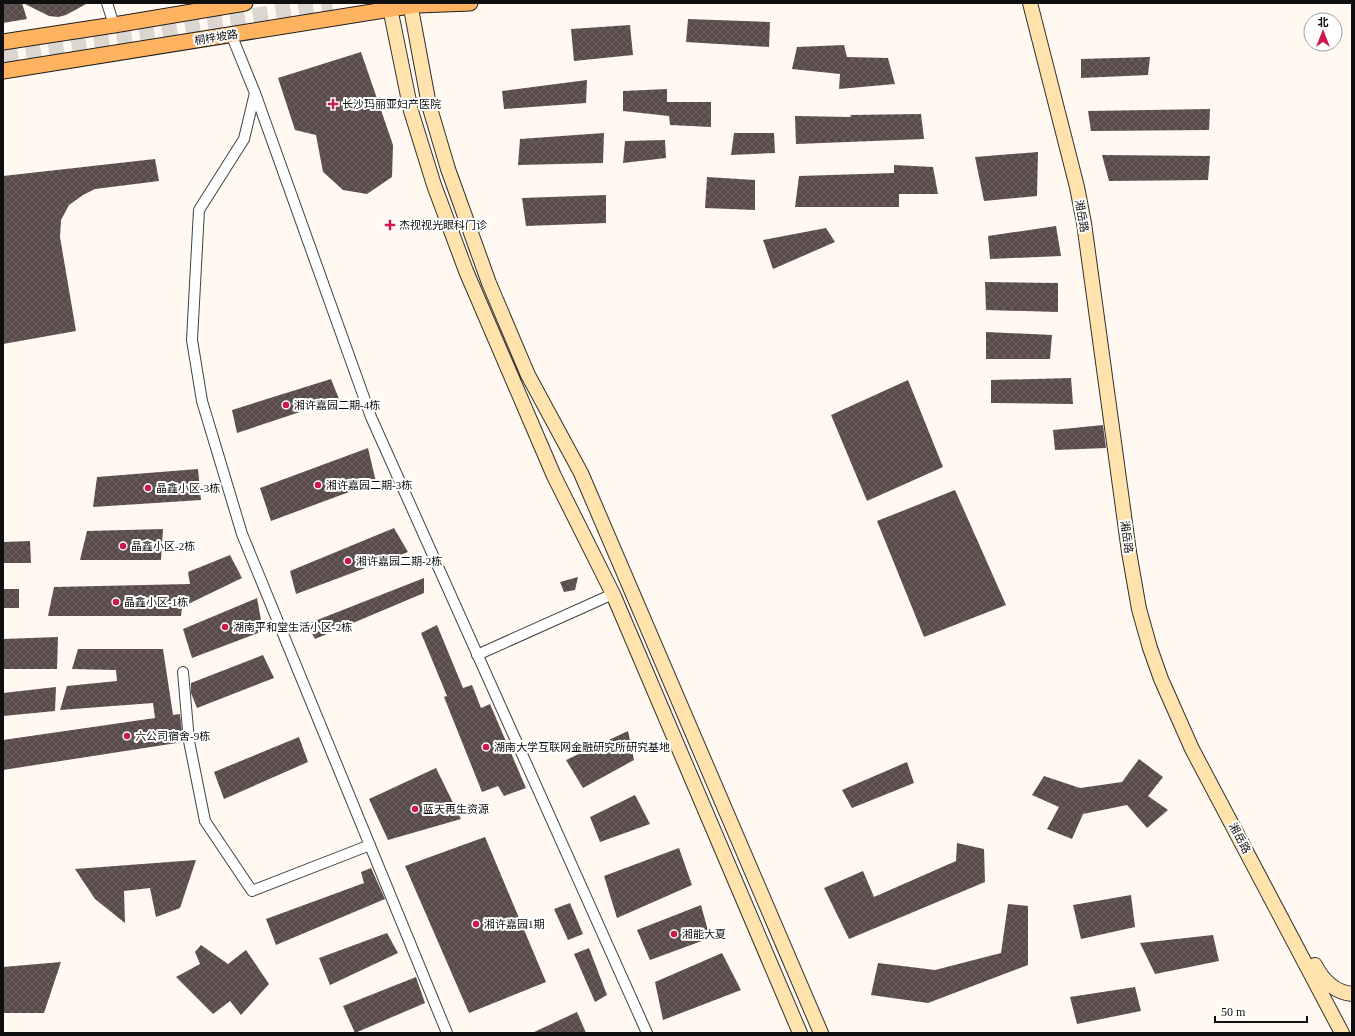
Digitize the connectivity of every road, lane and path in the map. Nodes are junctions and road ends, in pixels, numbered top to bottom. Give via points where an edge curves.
1 (107, 3) edge
2 (245, 3) edge
3 (428, 3) edge
4 (470, 3) edge
5 (1030, 3) edge
6 (1040, 3) edge
7 (410, 4) edge
8 (389, 6) edge
9 (114, 25) junction
10 (231, 34) junction
11 (3, 42) edge
12 (3, 71) edge
13 (255, 93) junction
14 (613, 594) junction
15 (477, 654) junction
16 (183, 672) dead end
17 (370, 845) junction
18 (1352, 994) edge
19 (447, 1033) edge
20 (647, 1033) edge
21 (800, 1033) edge
22 (820, 1033) edge
23 (1342, 1033) edge

1 - 9 street
2 - 9 main road
3 - 7 main road, 桐梓坡路
4 - 7 main road
5 - 23 main road, 湘岳路 via 1083,216 1129,552 1139,609 1150,648 1192,749
6 - 18 main road, 湘岳路 via 1076,148 1095,240 1140,561 1164,662 1191,726 1319,973 1330,986
7 - 8 main road, 桐梓坡路
7 - 22 main road via 429,105 448,169 489,283 528,375 581,473
8 - 10 main road, 桐梓坡路
8 - 14 main road via 411,111 466,271 554,476
9 - 11 main road
10 - 12 main road, 桐梓坡路
10 - 13 street
13 - 15 street via 371,417
13 - 17 street via 244,139 199,210 192,340 202,400 242,534
14 - 15 street
14 - 21 main road
15 - 20 street
16 - 17 street via 189,741 205,822 252,891
17 - 19 street

